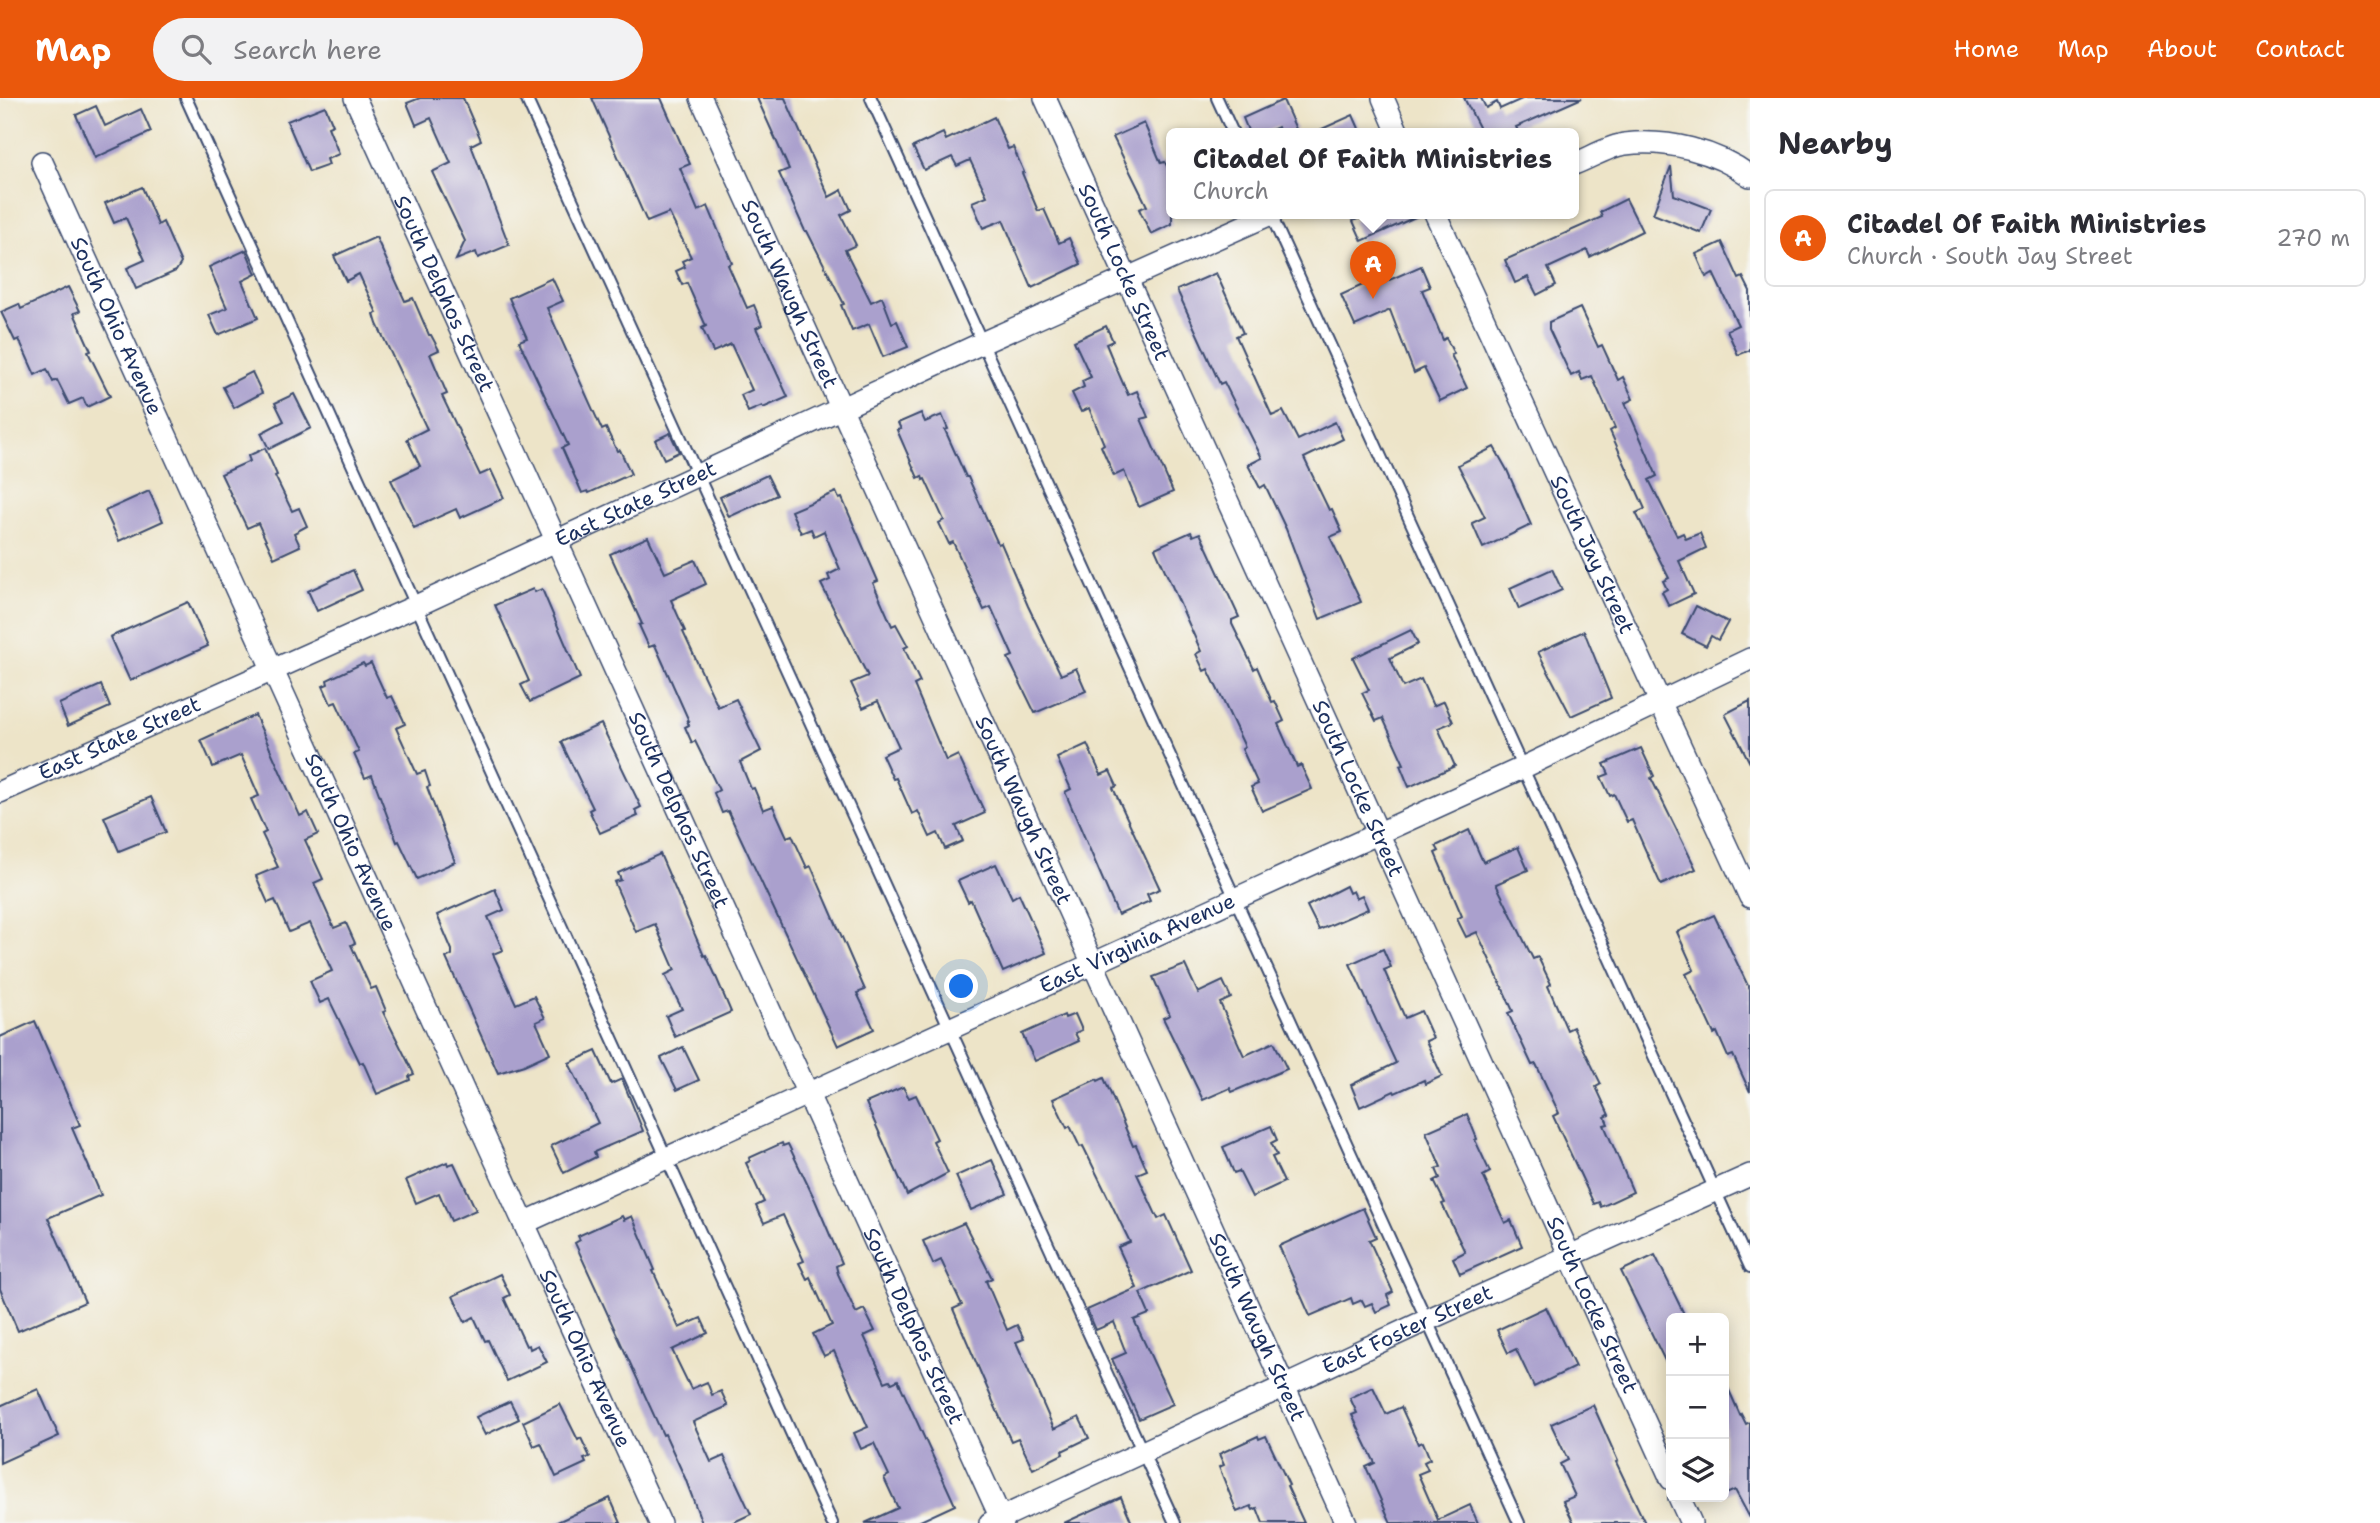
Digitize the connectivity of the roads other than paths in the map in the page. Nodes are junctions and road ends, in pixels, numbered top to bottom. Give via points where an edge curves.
1 (186, 98) edge
2 (355, 98) edge
3 (526, 98) edge
4 (701, 98) edge
5 (871, 98) edge
6 (1045, 98) edge
7 (1217, 98) edge
8 (1383, 98) edge
9 (1231, 128) edge
10 (1396, 128) edge
11 (42, 162) dead end
12 (1579, 162) edge
13 (1750, 176) edge
14 (1260, 219) edge
15 (1273, 219) edge
16 (1445, 219) edge
17 (1127, 277) junction
18 (982, 343) junction
19 (842, 408) junction
20 (697, 474) junction
21 (557, 540) junction
22 (416, 606) junction
23 (1750, 659) edge
24 (272, 670) junction
25 (1659, 701) junction
26 (1522, 768) junction
27 (0, 792) edge
28 (1377, 834) junction
29 (1235, 897) junction
30 (1750, 897) edge
31 (1092, 962) junction
32 (949, 1028) junction
33 (808, 1092) junction
34 (666, 1157) junction
35 (1750, 1175) edge
36 (1715, 1191) junction
37 (524, 1223) junction
38 (1569, 1257) junction
39 (1750, 1267) edge
40 (1427, 1320) junction
41 (1285, 1388) junction
42 (1142, 1452) junction
43 (1666, 1468) edge
44 (1681, 1502) edge
45 (998, 1521) edge
46 (660, 1523) edge
47 (832, 1523) edge
48 (1175, 1523) edge
49 (1346, 1523) edge
50 (1519, 1523) edge
51 (1691, 1523) edge

1 - 22 lane
2 - 21 street, South Delphos Street
3 - 20 lane
4 - 19 street, South Waugh Street
5 - 18 lane
6 - 17 street, South Locke Street
7 - 9 lane
8 - 10 street
11 - 24 street, South Ohio Avenue
12 - 13 street via 1623,144 1679,146 1719,158
14 - 17 street, East State Street
15 - 26 lane
16 - 25 street, South Jay Street
17 - 18 street, East State Street
17 - 28 street, South Locke Street
18 - 19 street, East State Street
18 - 29 lane
19 - 20 street, East State Street
19 - 31 street, South Waugh Street
20 - 21 street, East State Street
20 - 32 lane
21 - 22 street, East State Street
21 - 33 street, South Delphos Street
22 - 24 street, East State Street
22 - 34 lane
23 - 25 street, East Virginia Avenue
24 - 27 street, East State Street
24 - 37 street, South Ohio Avenue
25 - 26 street, East Virginia Avenue
25 - 30 street, South Jay Street
26 - 28 street, East Virginia Avenue
26 - 36 lane
28 - 29 street, East Virginia Avenue
28 - 38 street, South Locke Street
29 - 31 street, East Virginia Avenue
29 - 40 lane
31 - 32 street, East Virginia Avenue
31 - 41 street, South Waugh Street
32 - 33 street, East Virginia Avenue
32 - 42 lane
33 - 34 street, East Virginia Avenue
33 - 45 street, South Delphos Street
34 - 37 street, East Virginia Avenue
34 - 47 lane
35 - 36 street, East Foster Street
36 - 38 street, East Foster Street
36 - 39 lane
37 - 46 street, South Ohio Avenue
38 - 40 street, East Foster Street
38 - 43 street, South Locke Street
40 - 41 street, East Foster Street
40 - 50 lane
41 - 42 street, East Foster Street
41 - 49 street, South Waugh Street
42 - 45 street, East Foster Street
42 - 48 lane
44 - 51 street

